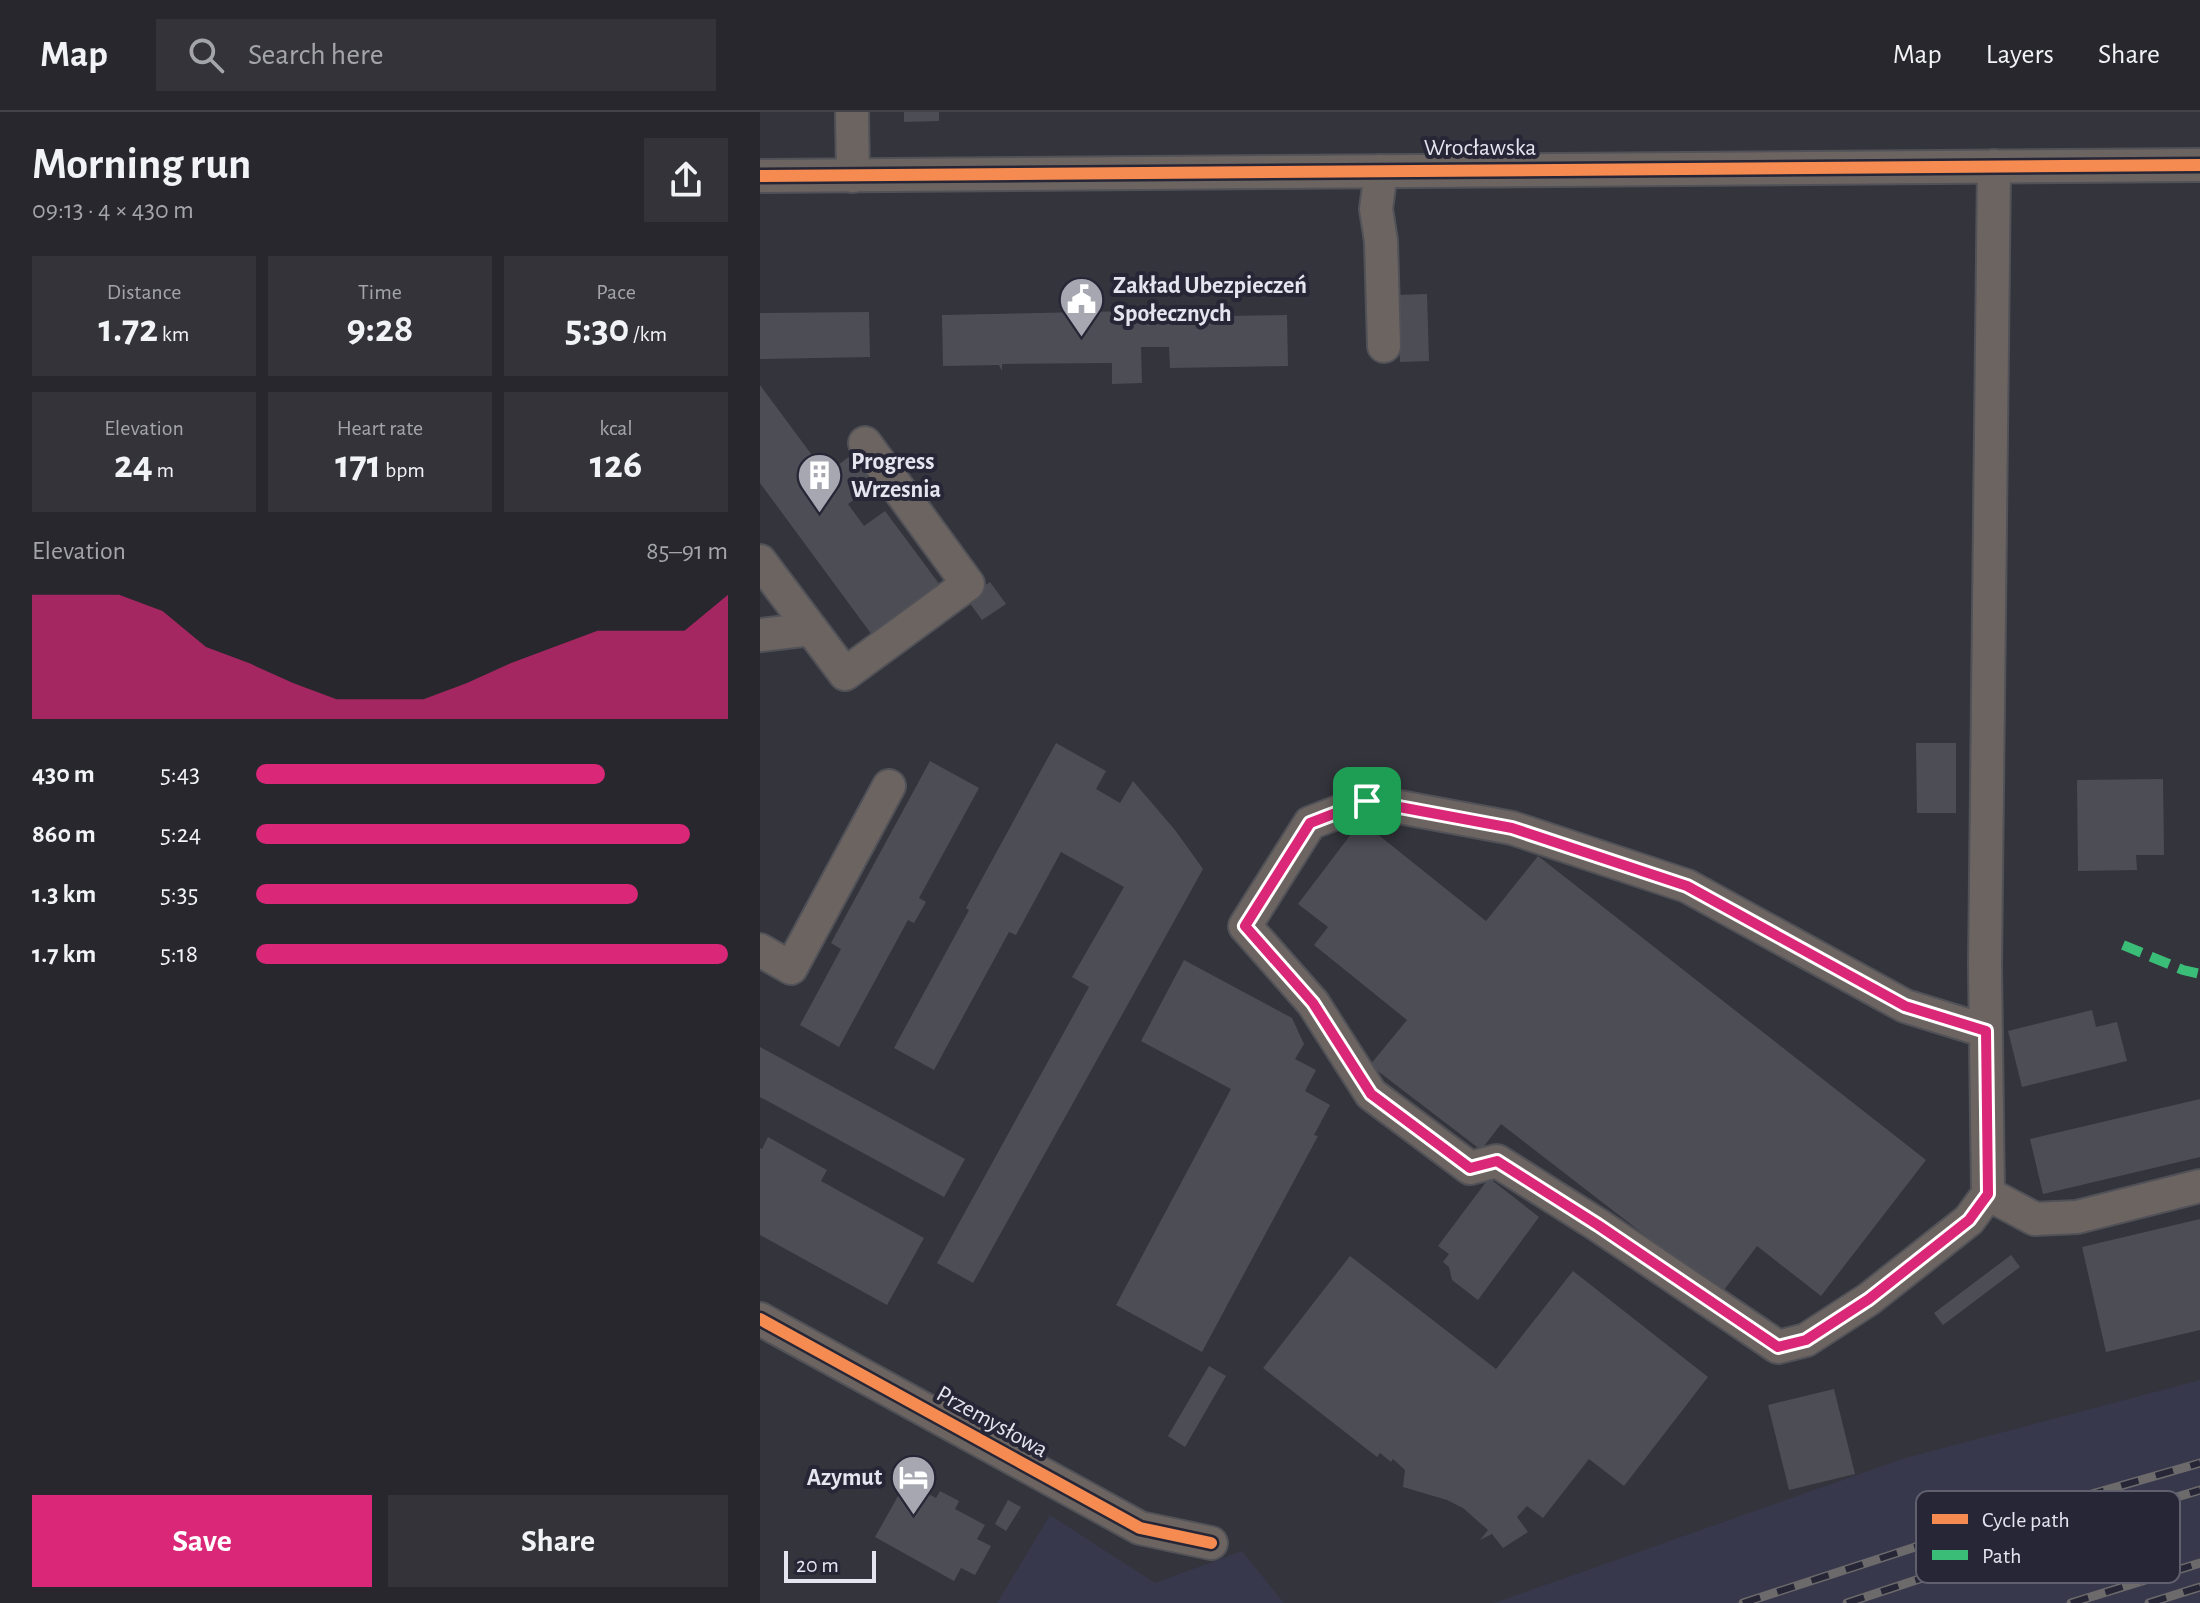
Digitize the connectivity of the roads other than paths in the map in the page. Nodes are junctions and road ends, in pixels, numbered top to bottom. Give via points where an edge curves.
1 (852, 112) edge
2 (2200, 165) edge
3 (1994, 166) junction
4 (1381, 171) junction
5 (760, 176) edge
6 (853, 176) junction
7 (1384, 346) dead end
8 (865, 443) dead end
9 (760, 561) edge
10 (811, 629) junction
11 (760, 635) edge
12 (889, 786) dead end
13 (760, 950) edge
14 (1986, 1031) junction
15 (2200, 1186) edge
16 (1988, 1194) junction
17 (760, 1319) edge
18 (1211, 1543) dead end

1 - 6 street
2 - 3 street, Wrocławska
3 - 4 street, Wrocławska
3 - 14 street
4 - 6 street, Wrocławska
4 - 7 street via 1376,209
5 - 6 street, Wrocławska
8 - 10 street via 968,584 845,674
9 - 10 street
10 - 11 street
12 - 13 street via 791,968
14 - 16 street
14 - 16 street via 1905,1006 1687,886 1512,828 1367,801 1310,823 1245,926 1313,1003 1371,1094 1470,1168 1497,1161 1778,1347 1806,1340 1869,1299 1969,1220
15 - 16 street via 2077,1217 2048,1219 2035,1219
17 - 18 street, Przemysłowa via 1140,1528

